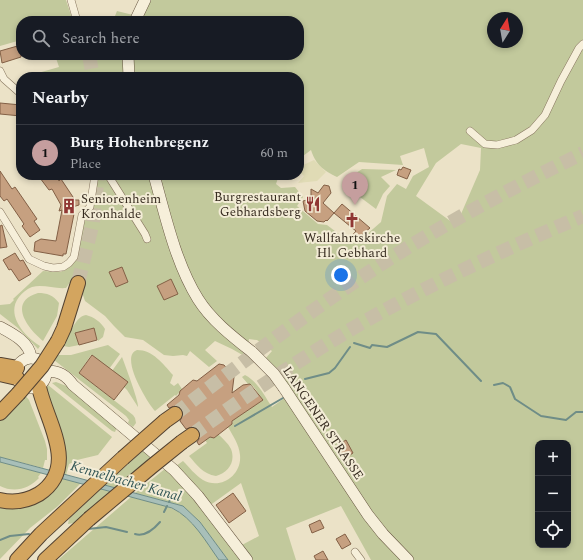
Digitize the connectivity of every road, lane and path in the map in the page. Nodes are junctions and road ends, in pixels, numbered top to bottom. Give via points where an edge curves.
1 (71, 0) edge
2 (145, 0) edge
3 (76, 16) edge
4 (137, 16) edge
5 (583, 44) edge
6 (128, 60) edge
7 (0, 71) edge
8 (129, 72) edge
9 (2, 80) edge
10 (16, 90) edge
11 (470, 131) dead end
12 (94, 180) edge
13 (111, 180) edge
14 (155, 180) edge
15 (0, 212) edge
16 (147, 239) dead end
17 (78, 283) tunnel mouth
18 (0, 327) edge
19 (0, 365) edge
20 (0, 374) edge
21 (24, 381) edge
22 (0, 408) edge
23 (0, 413) edge
24 (170, 418) tunnel mouth
25 (187, 439) tunnel mouth
26 (51, 473) junction
27 (0, 491) edge
28 (0, 500) edge
29 (41, 534) junction
30 (355, 552) dead end
31 (11, 560) edge
32 (17, 560) edge
33 (45, 560) edge
34 (247, 560) edge
35 (361, 560) edge
36 (408, 560) edge

1 - 3 street
2 - 4 main road
5 - 11 street via 578,48 545,115 532,130 516,140 497,145 486,144
6 - 8 main road
7 - 9 street
9 - 10 street
12 - 15 street via 90,208 82,214 74,257 63,267 44,266 29,259
13 - 16 street
14 - 36 main road, LANGENER STRASSE, bridge via 185,275 198,299 219,324 274,374 368,515
17 - 21 highway, bridge via 69,311 42,366
18 - 21 main road via 20,348
19 - 21 highway
20 - 21 highway
21 - 22 highway
21 - 23 highway
21 - 26 highway via 49,444
21 - 34 main road via 60,379 74,385 174,470 198,496
24 - 29 highway, bridge
25 - 33 highway, bridge via 89,519
26 - 27 highway via 36,486 22,492
26 - 28 highway via 42,492 28,499 10,502
29 - 31 highway
29 - 32 highway
30 - 35 street

